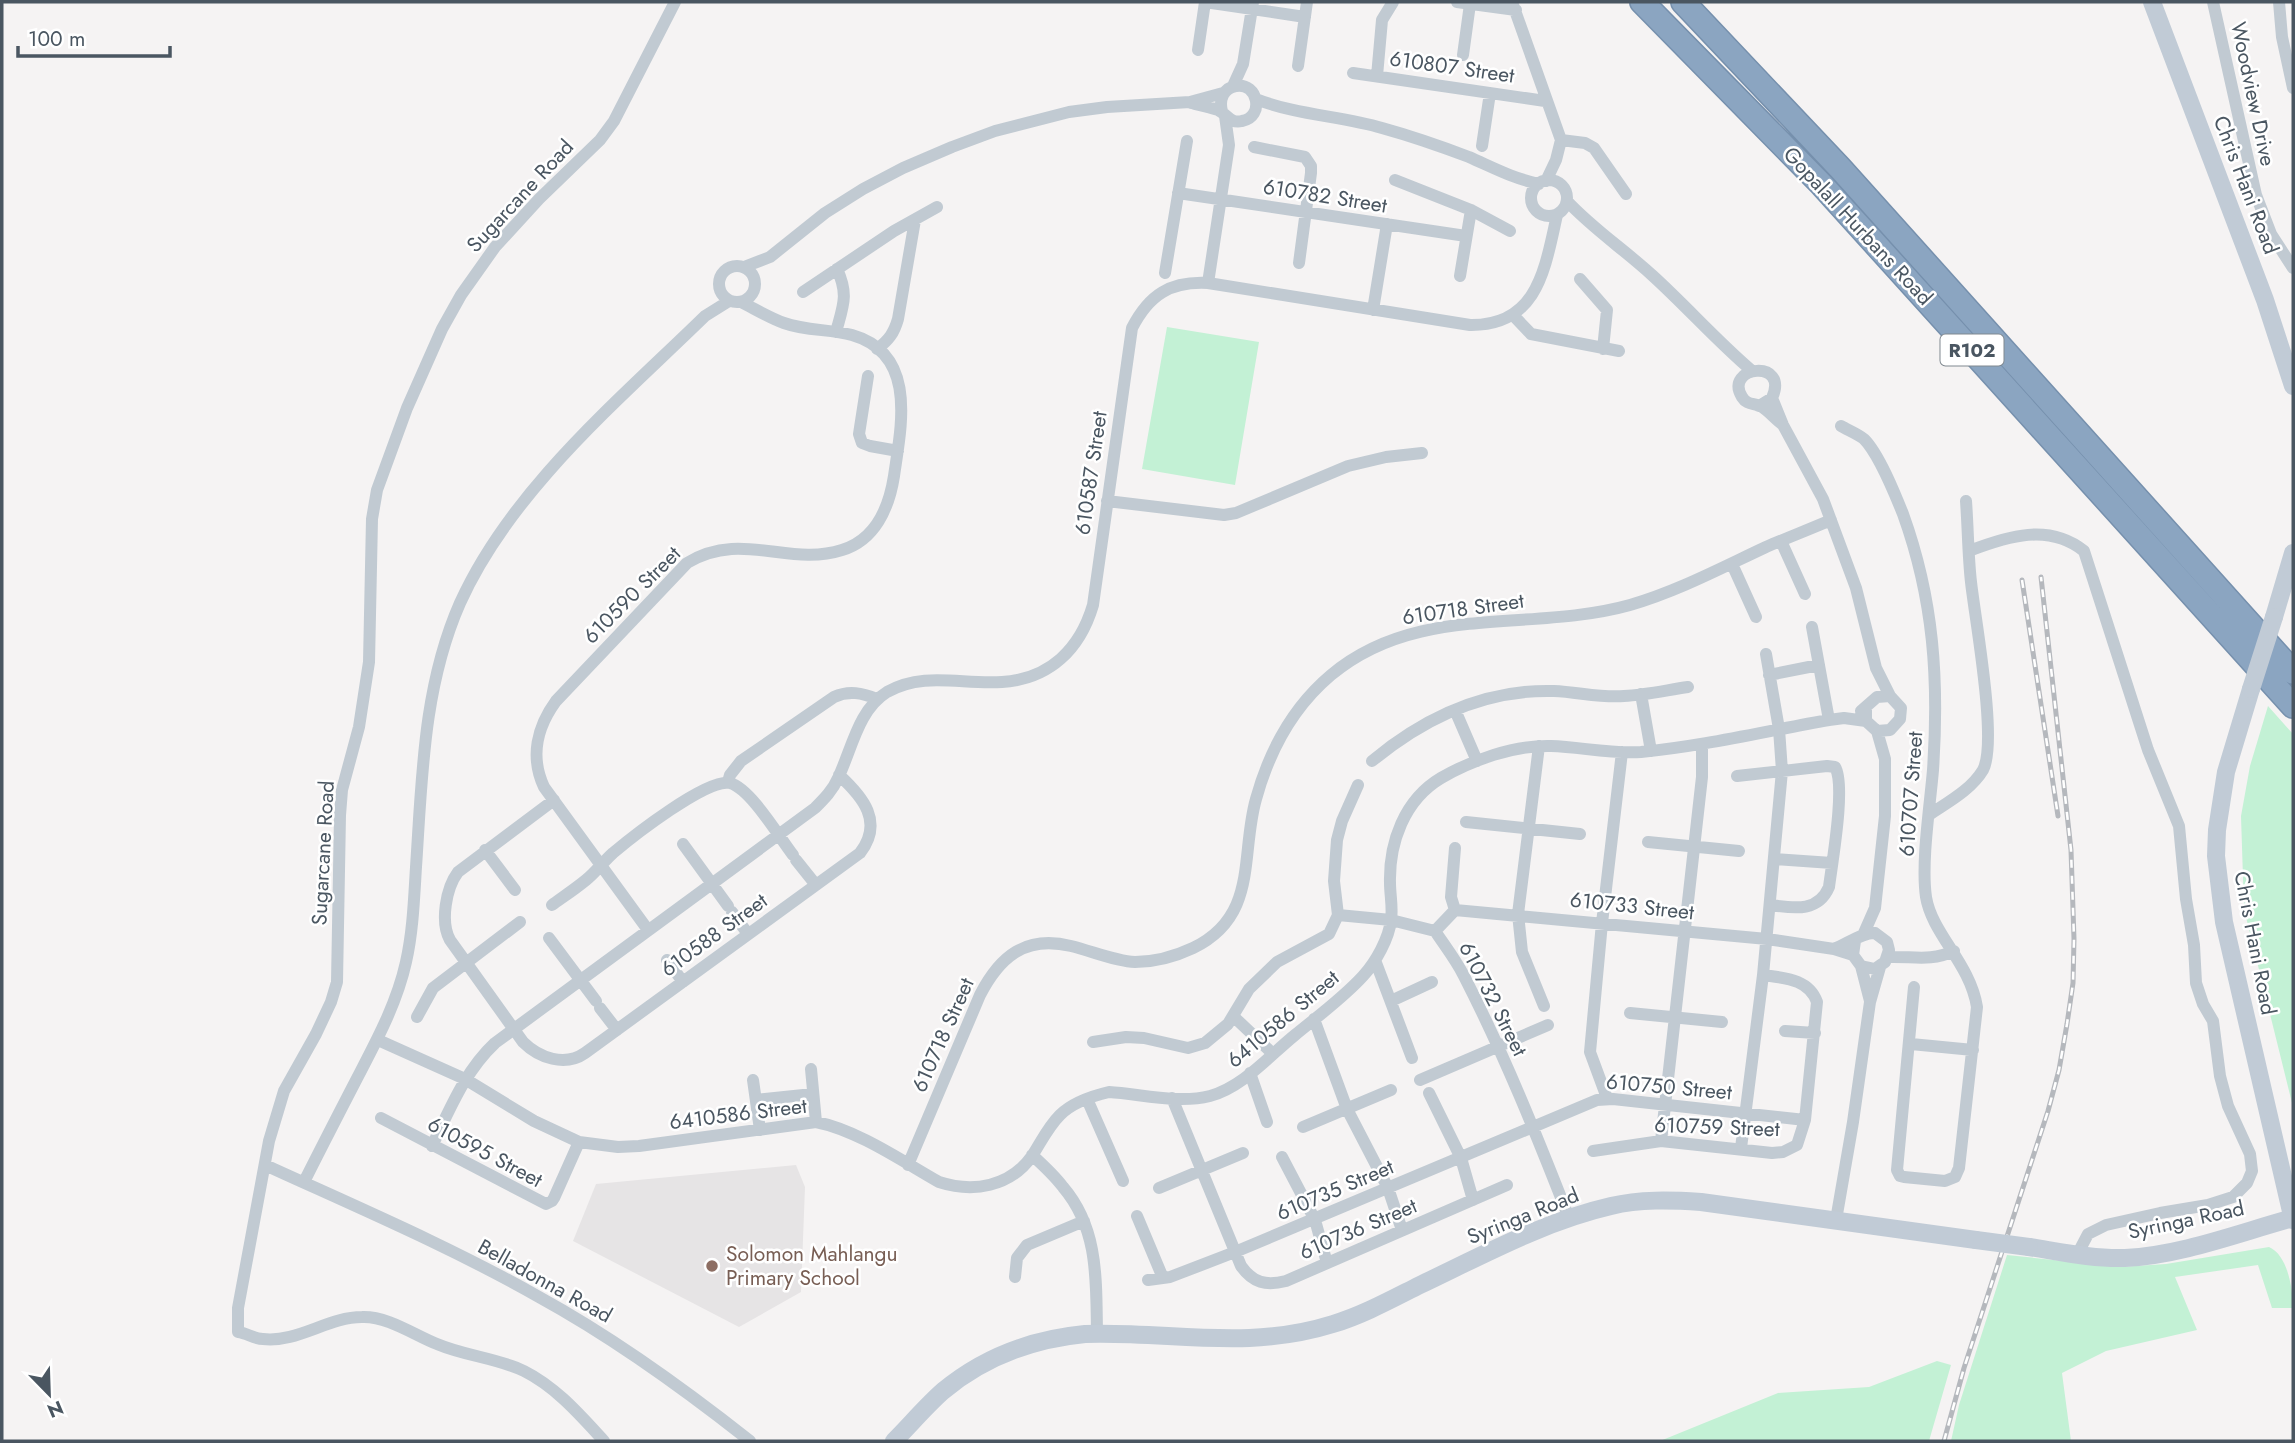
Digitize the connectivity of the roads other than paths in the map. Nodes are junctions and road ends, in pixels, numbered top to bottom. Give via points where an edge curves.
1 (675, 2) edge
2 (1205, 2) edge
3 (1307, 2) edge
4 (1393, 2) edge
5 (1643, 2) edge
6 (1683, 2) edge
7 (2152, 2) edge
8 (2213, 2) edge
9 (2279, 2) edge
10 (1464, 3) edge
11 (1252, 5) edge
12 (1514, 6) edge
13 (1305, 17) junction
14 (1198, 50) dead end
15 (1463, 55) dead end
16 (1243, 64) junction
17 (1298, 66) dead end
18 (1353, 72) dead end
19 (1377, 76) junction
20 (2293, 88) edge
21 (1228, 90) junction
22 (1490, 93) junction
23 (1253, 94) junction
24 (1545, 101) junction
25 (1190, 102) junction
26 (1280, 108) junction
27 (1224, 114) junction
28 (1247, 118) junction
29 (1561, 140) junction
30 (1187, 141) dead end
31 (1229, 145) junction
32 (1482, 146) dead end
33 (1254, 147) dead end
34 (1556, 160) junction
35 (1514, 178) junction
36 (1395, 180) dead end
37 (1543, 182) junction
38 (1560, 183) junction
39 (1178, 193) junction
40 (1626, 194) dead end
41 (1532, 198) junction
42 (1220, 199) junction
43 (937, 206) dead end
44 (1471, 210) junction
45 (1558, 211) junction
46 (1307, 212) junction
47 (915, 220) junction
48 (1387, 225) junction
49 (1510, 230) dead end
50 (1466, 236) junction
51 (770, 257) junction
52 (1299, 263) dead end
53 (744, 267) junction
54 (2293, 268) edge
55 (837, 269) junction
56 (1165, 273) dead end
57 (1460, 276) dead end
58 (1580, 279) dead end
59 (1208, 284) junction
60 (755, 285) junction
61 (719, 286) junction
62 (803, 292) dead end
63 (735, 302) junction
64 (1373, 310) junction
65 (1513, 315) junction
66 (705, 316) junction
67 (769, 316) junction
68 (836, 332) junction
69 (877, 349) junction
70 (1603, 349) junction
71 (1619, 351) dead end
72 (1746, 374) junction
73 (867, 376) dead end
74 (2293, 386) edge
75 (1772, 398) junction
76 (1759, 406) junction
77 (1783, 425) junction
78 (1841, 426) dead end
79 (898, 451) junction
80 (1422, 453) dead end
81 (1107, 501) junction
82 (1966, 501) dead end
83 (1832, 520) junction
84 (1781, 541) junction
85 (1969, 551) junction
86 (2293, 553) edge
87 (1732, 564) junction
88 (1804, 594) dead end
89 (1756, 617) dead end
90 (1812, 627) dead end
91 (1766, 654) dead end
92 (1819, 665) junction
93 (1876, 668) junction
94 (2293, 672) edge
95 (1769, 675) junction
96 (1688, 687) dead end
97 (1641, 694) junction
98 (1890, 696) junction
99 (877, 699) junction
100 (2293, 706) edge
101 (1455, 709) junction
102 (1868, 709) junction
103 (1829, 720) junction
104 (1894, 728) junction
105 (1779, 729) junction
106 (1877, 731) junction
107 (1702, 744) junction
108 (1539, 746) junction
109 (1651, 751) junction
110 (1622, 752) junction
111 (1885, 759) junction
112 (1372, 761) dead end
113 (1477, 761) junction
114 (1782, 771) junction
115 (839, 775) junction
116 (1737, 776) dead end
117 (728, 782) junction
118 (1357, 785) dead end
119 (554, 800) junction
120 (1929, 815) junction
121 (1466, 822) dead end
122 (1529, 829) junction
123 (1580, 834) dead end
124 (778, 835) junction
125 (1648, 842) dead end
126 (683, 844) dead end
127 (1693, 847) junction
128 (1455, 848) dead end
129 (485, 850) junction
130 (1739, 851) dead end
131 (1774, 859) junction
132 (1832, 863) junction
133 (602, 866) junction
134 (712, 883) junction
135 (816, 886) junction
136 (515, 890) dead end
137 (552, 905) dead end
138 (1770, 905) junction
139 (1875, 908) junction
140 (1455, 910) junction
141 (1518, 914) junction
142 (1338, 915) junction
143 (1391, 920) junction
144 (520, 922) dead end
145 (1602, 923) junction
146 (648, 930) junction
147 (1683, 930) junction
148 (1435, 931) junction
149 (748, 934) junction
150 (1860, 937) junction
151 (549, 938) dead end
152 (1884, 938) junction
153 (1767, 939) junction
154 (1834, 949) junction
155 (1954, 951) junction
156 (1853, 956) junction
157 (1907, 956) junction
158 (667, 960) dead end
159 (1375, 961) junction
160 (1884, 962) junction
161 (467, 963) junction
162 (1861, 967) junction
163 (1763, 975) junction
164 (580, 980) junction
165 (682, 982) junction
166 (1432, 982) dead end
167 (1914, 987) dead end
168 (1391, 1001) junction
169 (1870, 1002) junction
170 (1544, 1006) dead end
171 (1630, 1013) dead end
172 (417, 1017) dead end
173 (1234, 1017) junction
174 (1674, 1017) junction
175 (1314, 1019) junction
176 (1722, 1022) dead end
177 (1548, 1025) dead end
178 (514, 1029) junction
179 (617, 1030) junction
180 (1785, 1031) dead end
181 (1815, 1033) junction
182 (378, 1040) junction
183 (1093, 1042) dead end
184 (1910, 1044) junction
185 (1497, 1047) junction
186 (1973, 1050) junction
187 (1272, 1054) junction
188 (1412, 1058) dead end
189 (811, 1069) dead end
190 (1250, 1073) junction
191 (465, 1079) junction
192 (753, 1080) dead end
193 (1420, 1080) dead end
194 (1391, 1090) dead end
195 (1429, 1093) dead end
196 (813, 1094) junction
197 (1172, 1098) junction
198 (1607, 1098) junction
199 (1087, 1099) junction
200 (756, 1100) junction
201 (1665, 1104) junction
202 (1347, 1109) junction
203 (1745, 1114) junction
204 (381, 1118) dead end
205 (1805, 1121) junction
206 (816, 1122) junction
207 (1267, 1122) dead end
208 (1534, 1126) junction
209 (1303, 1127) dead end
210 (760, 1130) junction
211 (1661, 1141) junction
212 (579, 1142) junction
213 (432, 1146) junction
214 (1741, 1148) junction
215 (1592, 1151) dead end
216 (1243, 1153) dead end
217 (1032, 1155) junction
218 (1282, 1157) dead end
219 (1461, 1157) junction
220 (908, 1165) junction
221 (265, 1166) junction
222 (1202, 1170) junction
223 (1123, 1181) dead end
224 (304, 1182) junction
225 (1507, 1185) dead end
226 (1159, 1188) dead end
227 (1388, 1188) junction
228 (1473, 1200) junction
229 (1137, 1216) dead end
230 (1569, 1218) junction
231 (2293, 1219) edge
232 (1315, 1220) junction
233 (1836, 1220) junction
234 (1084, 1222) junction
235 (1402, 1230) junction
236 (1235, 1252) junction
237 (2077, 1255) junction
238 (1327, 1263) junction
239 (1015, 1277) dead end
240 (1163, 1278) junction
241 (1148, 1280) dead end
242 (1097, 1333) junction
243 (604, 1441) edge
244 (750, 1441) edge
245 (894, 1441) edge

1 - 221 street, Sugarcane Road via 614,121 495,247 461,295 422,373 386,463 372,519 369,662 340,815 337,982 316,1034 284,1091
2 - 11 street
2 - 14 street
3 - 13 street
4 - 19 street via 1382,20
5 - 100 highway, Gopalall Hurbans Road / R102 via 1822,185
6 - 94 highway, Gopalall Hurbans Road / R102 via 1840,168
7 - 74 street, Chris Hani Road
8 - 54 street, Woodview Drive via 2256,195 2271,234
9 - 20 street
10 - 12 street
10 - 15 street
11 - 13 street
11 - 16 street
12 - 24 street
13 - 17 street
16 - 21 street
16 - 23 street
18 - 19 street, 610807 Street
19 - 22 street, 610807 Street
21 - 23 street via 1240,85
21 - 25 street
21 - 27 street via 1221,99
22 - 24 street, 610807 Street
22 - 32 street
23 - 26 street
23 - 28 street via 1256,110
24 - 29 street
25 - 27 street
25 - 51 street via 1069,112 995,131 863,189
26 - 28 street
26 - 35 street via 1381,127
27 - 28 street via 1231,120
27 - 31 street
28 - 31 street
29 - 34 street
29 - 40 street via 1594,148
30 - 39 street
31 - 42 street
33 - 46 street via 1308,160
34 - 37 street
34 - 38 street
35 - 37 street
35 - 41 street
36 - 44 street
37 - 38 street
37 - 41 street
38 - 45 street via 1567,193
39 - 42 street, 610782 Street
39 - 56 street
41 - 45 street via 1536,210
42 - 46 street, 610782 Street
42 - 59 street
43 - 47 street
44 - 49 street
44 - 50 street
45 - 65 street via 1544,272 1526,304
45 - 72 street via 1586,220 1613,241 1716,336
46 - 48 street, 610782 Street
46 - 52 street
47 - 55 street
47 - 69 street via 898,319 894,331
48 - 50 street, 610782 Street
48 - 64 street
50 - 57 street
51 - 53 street
51 - 60 street
53 - 60 street
53 - 61 street via 726,270
55 - 62 street
55 - 68 street via 846,295
58 - 70 street via 1607,310
59 - 64 street, 610587 Street
59 - 81 street, 610587 Street via 1165,290 1140,313 1132,328
60 - 63 street via 749,298
60 - 67 street
61 - 63 street via 722,295
61 - 66 street
63 - 66 street
63 - 67 street
64 - 65 street, 610587 Street via 1470,325
65 - 70 street via 1531,334
66 - 182 street via 582,436 530,494 499,535 460,604 430,705 407,961
67 - 68 street via 798,327
68 - 69 street via 853,335
69 - 79 street, 610590 Street via 892,366 901,392
70 - 71 street
72 - 75 street via 1762,370 1772,376
72 - 76 street via 1740,395
73 - 79 street via 859,433 862,443
75 - 76 street
75 - 77 street
76 - 77 street
77 - 83 street
78 - 120 street, 610707 Street via 1864,439 1878,462 1898,501 1920,571 1936,691
79 - 119 street, 610590 Street via 888,505 878,524 855,544 815,554 717,550 687,563 663,587 546,715 536,757 539,777
80 - 81 street via 1348,466 1224,515
81 - 99 street, 610587 Street via 1093,605 1086,628 1072,649 1027,677 1002,682 926,679 906,683
82 - 85 street
83 - 84 street, 610718 Street
83 - 93 street via 1856,588
84 - 87 street, 610718 Street
84 - 88 street
85 - 120 street via 1988,754 1974,781
85 - 237 street via 1995,541 2050,534 2069,539 2084,551 2148,750 2179,826 2196,983 2213,1021 2228,1106 2251,1163 2247,1183 2233,1197 2106,1225 2088,1234
86 - 231 street, Chris Hani Road, bridge via 2226,772 2217,830 2226,933
87 - 89 street
87 - 220 street, 610718 Street via 1627,606 1428,629 1351,659 1318,686 1283,731 1255,802 1246,879 1235,908 1222,925 1194,947 1153,960 1134,962 1055,943 1031,945 1007,957 980,995
90 - 92 street
91 - 95 street
92 - 95 street
92 - 103 street
93 - 98 street
93 - 102 street
95 - 105 street
96 - 97 street
97 - 101 street via 1525,693
97 - 109 street
98 - 102 street via 1881,695
98 - 104 street via 1901,708
99 - 115 street, 610587 Street via 860,724
99 - 117 street via 858,692 834,696 741,761
101 - 112 street via 1409,732
101 - 113 street
102 - 103 street, 6410586 Street
102 - 106 street
103 - 105 street, 6410586 Street
104 - 106 street
104 - 111 street
105 - 107 street, 6410586 Street
105 - 114 street
106 - 111 street
107 - 109 street, 6410586 Street
107 - 127 street
108 - 110 street, 6410586 Street
108 - 113 street, 6410586 Street
108 - 122 street
109 - 110 street, 6410586 Street
110 - 145 street
111 - 139 street via 1885,816
113 - 143 street, 6410586 Street via 1432,784 1402,823 1392,848
114 - 116 street
114 - 131 street
114 - 132 street via 1837,769 1839,799
115 - 124 street, 610587 Street via 822,801
115 - 135 street, 610588 Street via 866,804 870,827 860,853
117 - 124 street via 750,797
117 - 133 street via 687,799
118 - 142 street via 1337,840 1334,881
119 - 129 street, 610588 Street
119 - 133 street, 610590 Street
120 - 155 street, 610707 Street via 1927,899
121 - 122 street
122 - 123 street
122 - 141 street
124 - 134 street, 610587 Street
124 - 135 street
125 - 127 street
126 - 134 street
127 - 130 street
127 - 147 street
128 - 140 street via 1451,897
129 - 136 street
129 - 161 street, 610588 Street via 451,882 445,918 446,934
131 - 132 street
131 - 138 street
132 - 138 street via 1822,900 1799,908
133 - 137 street
133 - 146 street, 610590 Street
134 - 146 street, 610587 Street
134 - 149 street
135 - 149 street, 610588 Street
138 - 153 street
139 - 150 street
139 - 152 street
140 - 141 street, 610733 Street
140 - 148 street
141 - 145 street, 610733 Street
141 - 170 street via 1522,953
142 - 143 street, 610732 Street
142 - 173 street via 1324,939 1293,952 1260,977
143 - 148 street, 610732 Street
143 - 159 street, 6410586 Street
144 - 161 street
145 - 147 street, 610733 Street
145 - 198 street via 1590,1052
146 - 164 street, 610587 Street
147 - 153 street, 610733 Street
147 - 174 street
148 - 185 street, 610732 Street via 1464,976
149 - 165 street, 610588 Street
150 - 152 street
150 - 154 street
150 - 156 street
151 - 164 street
152 - 157 street
152 - 160 street
153 - 154 street, 610733 Street
153 - 163 street
154 - 156 street, 610733 Street
155 - 157 street via 1930,959
155 - 186 street, 610707 Street via 1974,991
156 - 162 street
157 - 160 street
158 - 165 street
159 - 168 street
159 - 175 street, 6410586 Street
160 - 162 street
160 - 169 street
161 - 172 street via 433,988
161 - 178 street, 610588 Street
162 - 169 street
163 - 181 street, 610759 Street via 1808,986 1817,1002
163 - 203 street
164 - 178 street, 610587 Street
164 - 179 street
165 - 179 street, 610588 Street
166 - 168 street
167 - 184 street
168 - 188 street
169 - 233 street
171 - 174 street
173 - 183 street via 1196,1047 1126,1037
173 - 187 street
174 - 176 street
174 - 201 street
175 - 187 street, 6410586 Street
175 - 202 street
177 - 185 street
178 - 179 street, 610588 Street via 539,1056 562,1060 578,1058
178 - 191 street, 610587 Street via 481,1056
180 - 181 street
181 - 205 street, 610759 Street
182 - 191 street, 6410586 Street
182 - 224 street
184 - 186 street
184 - 186 street, 610707 Street via 1897,1170 1904,1177 1945,1181 1955,1177 1959,1168
185 - 193 street
185 - 208 street, 610732 Street
187 - 190 street, 6410586 Street
189 - 196 street
190 - 197 street, 6410586 Street via 1223,1092
190 - 207 street
191 - 212 street, 6410586 Street
191 - 213 street, 610587 Street
192 - 200 street
194 - 202 street
195 - 219 street
196 - 200 street
196 - 206 street
197 - 199 street, 6410586 Street via 1110,1092
197 - 222 street, 610736 Street
198 - 201 street, 610750 Street
198 - 208 street, 610750 Street
199 - 217 street, 6410586 Street via 1060,1115
199 - 223 street
200 - 210 street
201 - 203 street, 610750 Street
201 - 211 street
202 - 209 street
202 - 227 street
203 - 205 street, 610750 Street
203 - 214 street
204 - 213 street, 610595 Street
205 - 214 street, 610759 Street via 1800,1139 1791,1149 1772,1153
206 - 210 street, 6410586 Street
206 - 220 street, 6410586 Street via 855,1135
208 - 219 street, 610735 Street
208 - 230 street, 610732 Street
210 - 212 street, 6410586 Street via 639,1146
211 - 214 street, 610759 Street
211 - 215 street, 610759 Street
212 - 213 street, 610595 Street via 552,1202 545,1204
216 - 222 street
217 - 220 street, 6410586 Street via 1012,1175 984,1187 939,1182
217 - 234 street via 1064,1188
218 - 232 street
219 - 227 street, 610735 Street
219 - 228 street
221 - 224 street, Belladonna Road
221 - 243 street, Sugarcane Road via 238,1308 238,1332 274,1339 355,1317 384,1321 445,1348 522,1370 566,1401
222 - 226 street
222 - 236 street, 610736 Street
224 - 244 street, Belladonna Road via 540,1297 692,1395
225 - 228 street, 610736 Street
227 - 232 street, 610735 Street
227 - 235 street
228 - 235 street, 610736 Street
229 - 240 street
230 - 233 street, Syringa Road via 1612,1206 1667,1200
230 - 242 street, Syringa Road via 1360,1314 1303,1332 1239,1340
231 - 237 street, Syringa Road via 2164,1253 2125,1258
232 - 236 street, 610735 Street
232 - 238 street
233 - 237 street, Syringa Road, bridge
234 - 239 street via 1027,1245 1017,1258
234 - 242 street via 1095,1260
235 - 238 street, 610736 Street
236 - 238 street, 610736 Street via 1249,1277 1262,1284 1286,1281
236 - 240 street, 610735 Street
240 - 241 street, 610735 Street
242 - 245 street, Syringa Road via 1040,1341 990,1360 941,1393

